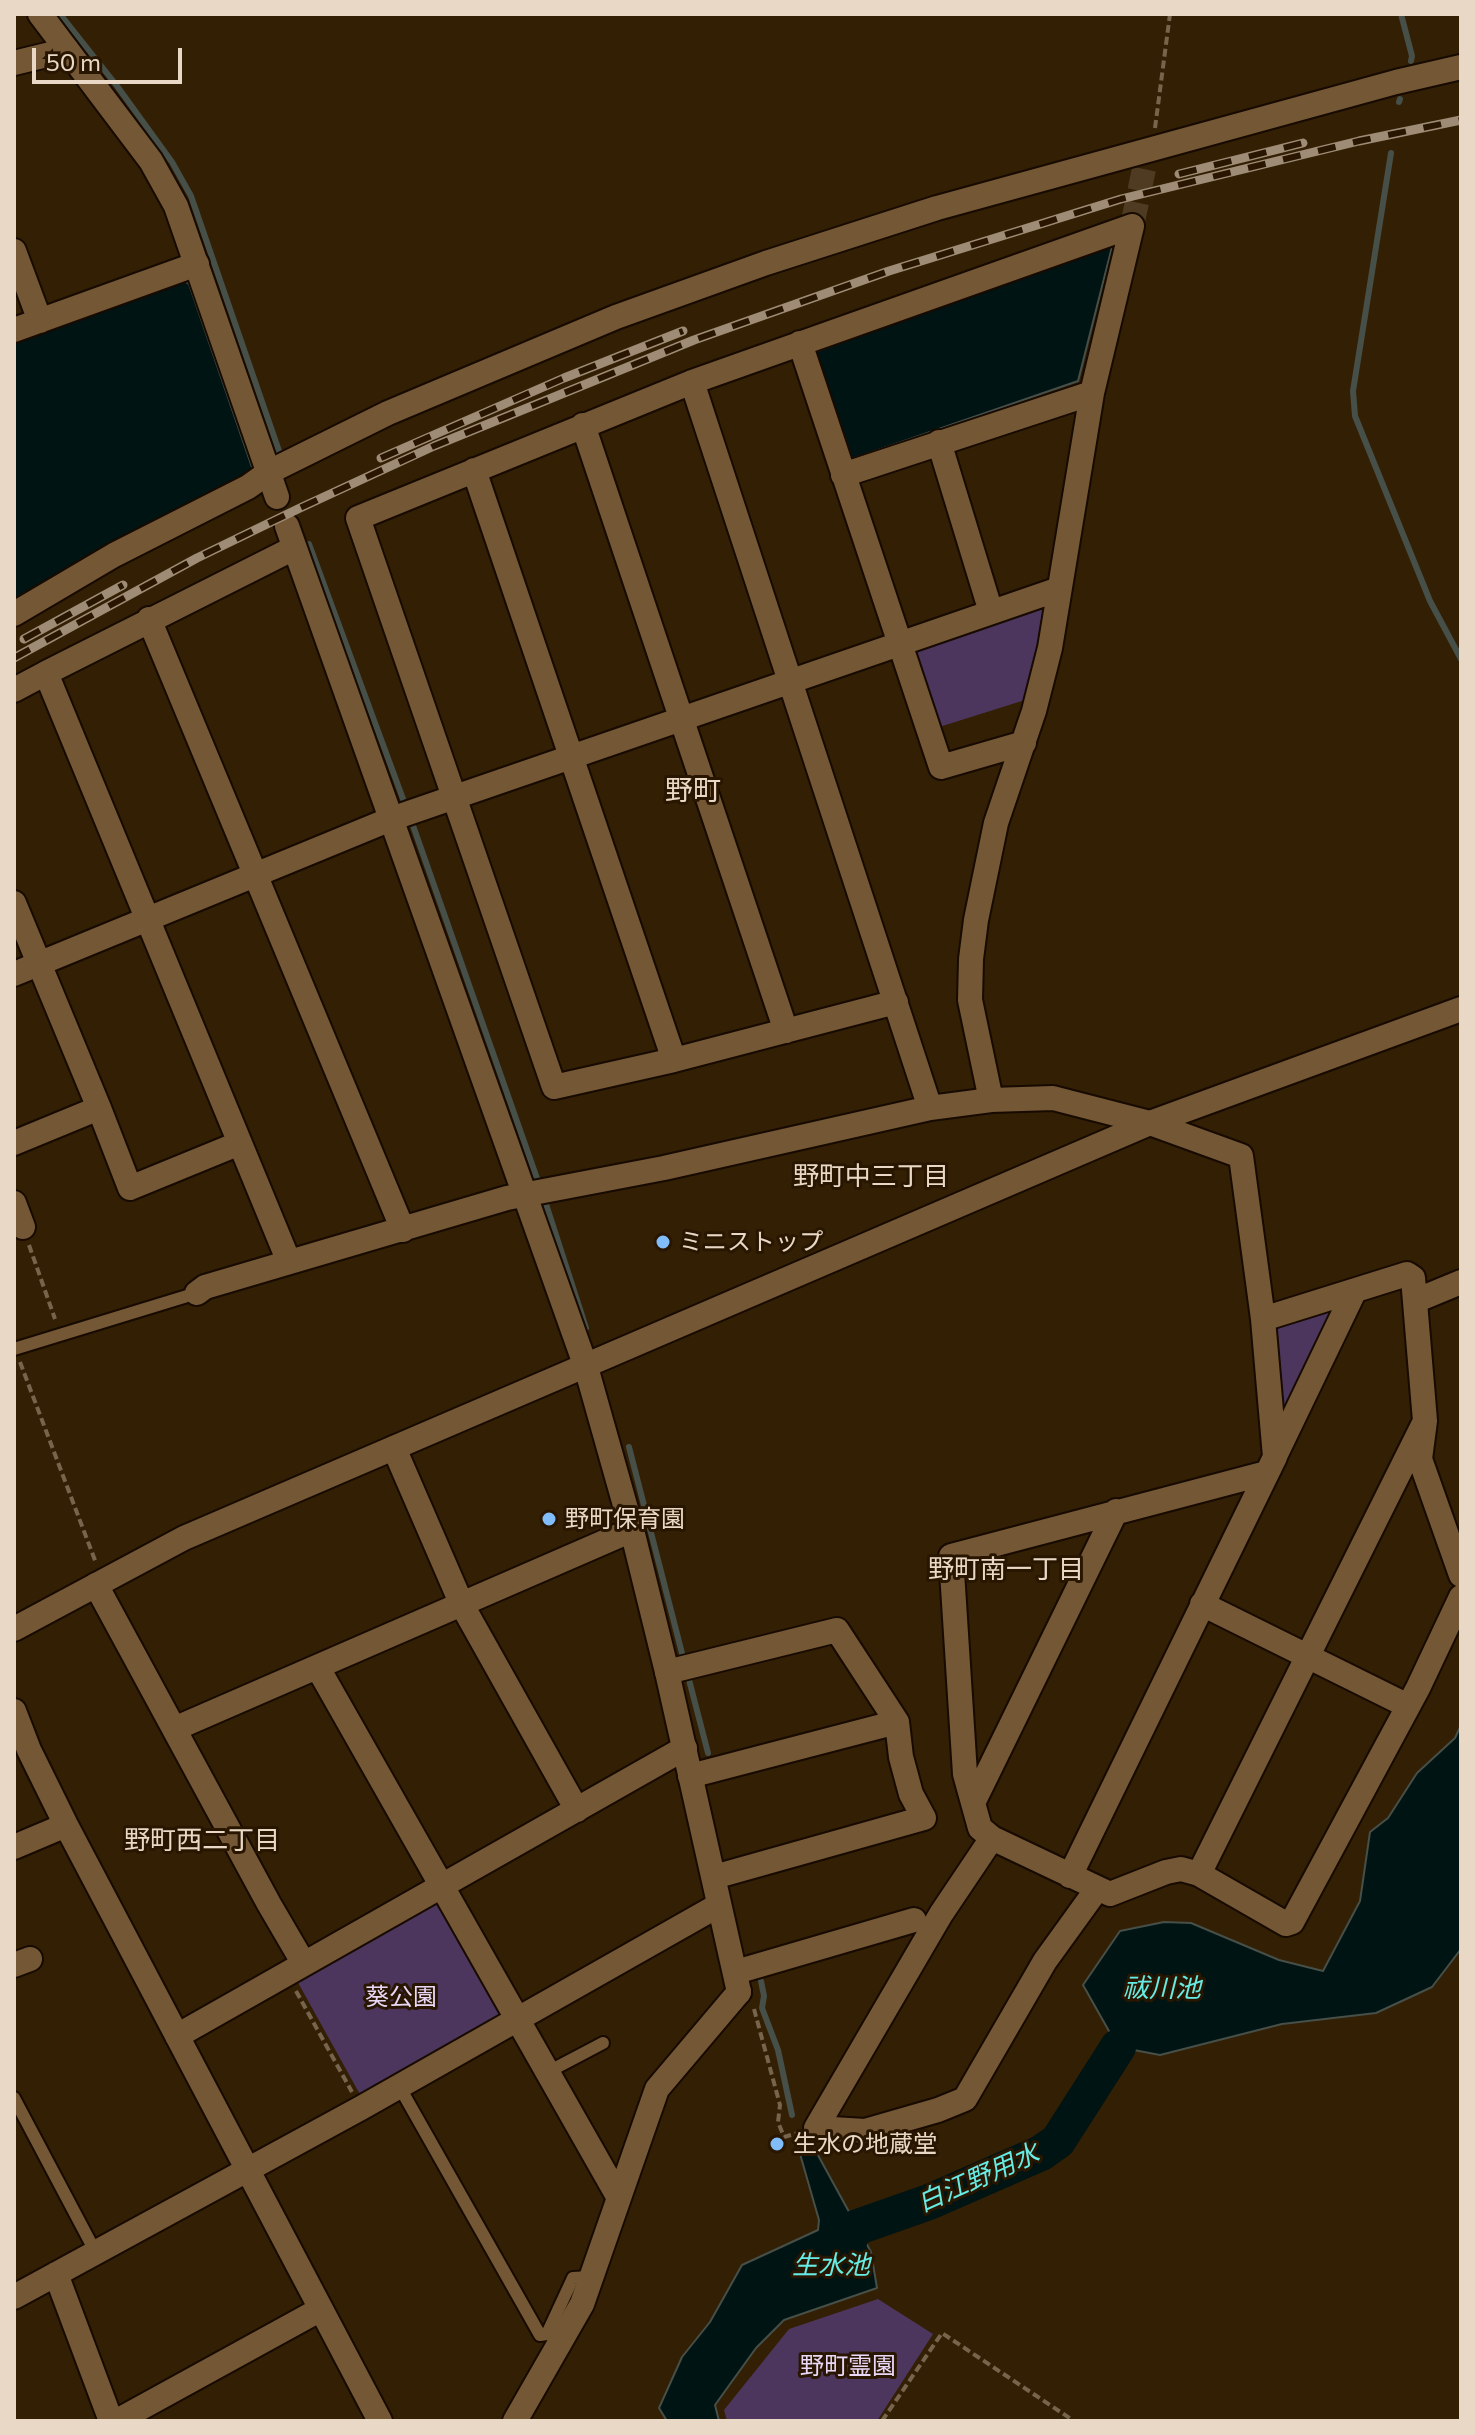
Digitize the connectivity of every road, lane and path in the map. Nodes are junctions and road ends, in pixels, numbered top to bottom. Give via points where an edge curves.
1 (40, 14) edge
2 (1170, 14) edge
3 (67, 50) junction
4 (14, 63) edge
5 (1461, 67) edge
6 (1153, 148) junction
7 (14, 251) edge
8 (197, 264) junction
9 (40, 321) junction
10 (14, 330) edge
11 (800, 343) junction
12 (692, 382) junction
13 (1092, 393) junction
14 (583, 425) junction
15 (939, 442) junction
16 (474, 470) junction
17 (269, 472) junction
18 (843, 475) junction
19 (277, 497) dead end
20 (1059, 589) junction
21 (991, 612) junction
22 (14, 614) edge
23 (149, 619) junction
24 (900, 644) junction
25 (46, 673) junction
26 (791, 681) junction
27 (14, 690) edge
28 (682, 719) junction
29 (1024, 743) junction
30 (572, 756) junction
31 (454, 797) junction
32 (402, 816) junction
33 (256, 874) junction
34 (14, 903) edge
35 (147, 918) junction
36 (39, 964) junction
37 (14, 974) edge
38 (896, 1002) junction
39 (1461, 1009) edge
40 (786, 1031) junction
41 (674, 1060) junction
42 (991, 1100) junction
43 (99, 1108) junction
44 (930, 1108) junction
45 (1150, 1123) junction
46 (14, 1143) edge
47 (240, 1143) junction
48 (537, 1193) junction
49 (14, 1203) edge
50 (23, 1227) joint
51 (403, 1230) junction
52 (289, 1262) junction
53 (1461, 1282) edge
54 (1354, 1292) junction
55 (197, 1293) joint
56 (1415, 1301) junction
57 (1263, 1319) junction
58 (60, 1335) junction
59 (15, 1348) edge
60 (586, 1367) junction
61 (1425, 1421) junction
62 (394, 1448) junction
63 (1270, 1465) junction
64 (1116, 1511) junction
65 (632, 1530) junction
66 (1461, 1575) edge
67 (100, 1583) junction
68 (1461, 1597) edge
69 (1202, 1604) junction
70 (462, 1605) junction
71 (14, 1629) edge
72 (1309, 1655) junction
73 (318, 1668) junction
74 (670, 1671) junction
75 (1408, 1706) junction
76 (14, 1711) edge
77 (897, 1722) junction
78 (174, 1729) junction
79 (685, 1748) junction
80 (690, 1776) junction
81 (973, 1803) junction
82 (577, 1810) junction
83 (66, 1825) junction
84 (992, 1838) junction
85 (14, 1847) edge
86 (1199, 1874) junction
87 (1070, 1876) junction
88 (714, 1877) junction
89 (441, 1885) junction
90 (1097, 1889) junction
91 (719, 1905) junction
92 (914, 1920) dead end
93 (295, 1969) junction
94 (738, 1982) junction
95 (515, 2019) junction
96 (177, 2036) junction
97 (603, 2043) dead end
98 (546, 2073) junction
99 (399, 2086) junction
100 (14, 2098) edge
101 (361, 2108) junction
102 (816, 2128) junction
103 (247, 2169) junction
104 (619, 2198) junction
105 (96, 2253) junction
106 (56, 2274) junction
107 (593, 2277) junction
108 (14, 2297) edge
109 (321, 2309) junction
110 (114, 2421) edge
111 (380, 2421) edge
112 (515, 2421) edge
113 (882, 2421) edge
114 (1074, 2421) edge

1 - 3 street
2 - 6 path
3 - 4 street
3 - 8 street via 151,161 176,206
5 - 6 street
6 - 17 street via 937,208 616,317 388,413
7 - 9 street
8 - 9 street
8 - 17 street
9 - 10 street
11 - 12 street
11 - 13 street via 1132,226
11 - 18 street
12 - 14 street
12 - 26 street
13 - 15 street
13 - 20 street
14 - 16 street
14 - 28 street
15 - 18 street
15 - 21 street
16 - 30 street
16 - 31 street via 358,518
17 - 19 street
17 - 22 street
18 - 24 street
20 - 21 street
20 - 29 street via 1050,648
21 - 24 street
23 - 25 street
23 - 32 street via 290,537
23 - 33 street
24 - 26 street
24 - 29 street via 941,767
25 - 27 street
25 - 35 street
26 - 28 street
26 - 38 street
28 - 30 street
28 - 40 street
29 - 42 street via 996,823 971,959 970,1000
30 - 31 street
30 - 41 street
31 - 32 street
31 - 41 street via 554,1087
32 - 33 street
32 - 48 street
33 - 35 street
33 - 51 street
34 - 36 street
35 - 36 street
35 - 47 street
36 - 37 street
36 - 43 street
38 - 40 street
38 - 44 street
39 - 45 street
40 - 41 street
42 - 44 street
42 - 45 street via 1053,1098
43 - 46 street
43 - 47 street via 130,1188
44 - 48 street
45 - 57 street via 1241,1156
45 - 60 street
47 - 52 street
48 - 51 street
48 - 60 street
49 - 50 street
50 - 58 path
51 - 52 street
52 - 55 street
53 - 56 street
54 - 56 street via 1407,1274 1413,1278
54 - 57 street
54 - 63 street
55 - 58 lane
56 - 61 street
57 - 63 street
58 - 59 lane
59 - 67 path
60 - 62 street
60 - 65 street
61 - 66 street via 1420,1459
61 - 72 street
62 - 67 street via 184,1538
62 - 70 street
63 - 64 street
63 - 69 street
64 - 81 street
64 - 81 street via 951,1556 965,1774
65 - 70 street
65 - 74 street
67 - 71 street
67 - 78 street
68 - 75 street
69 - 72 street
69 - 87 street
70 - 73 street
70 - 82 street
72 - 75 street
72 - 86 street
73 - 78 street
73 - 89 street
74 - 77 street via 837,1630
74 - 79 street
75 - 86 street via 1292,1922 1286,1924
76 - 83 street
77 - 80 street
77 - 88 street via 908,1782 924,1818
78 - 93 street
79 - 80 street
79 - 82 street
80 - 88 street
81 - 84 street via 980,1828
82 - 89 street
83 - 85 street
83 - 96 street
84 - 87 street
84 - 102 street via 941,1914
86 - 90 street via 1181,1869 1110,1894
87 - 90 street
88 - 91 street
89 - 93 street
89 - 95 street
90 - 102 street via 1045,1961 965,2099 865,2131
91 - 94 street
91 - 95 street
92 - 94 street
93 - 96 street
93 - 101 path
94 - 102 path via 750,1994 784,2137
94 - 104 street via 657,2089
95 - 98 street
95 - 99 street
96 - 103 street
97 - 98 lane
98 - 104 street
99 - 101 street
99 - 107 lane via 540,2335 547,2334 573,2278
100 - 105 lane
101 - 103 street
103 - 105 street
103 - 109 street
104 - 107 street
105 - 106 street
106 - 108 street
106 - 110 street
107 - 112 street via 562,2343
109 - 110 street
109 - 111 street
113 - 114 path via 942,2333

